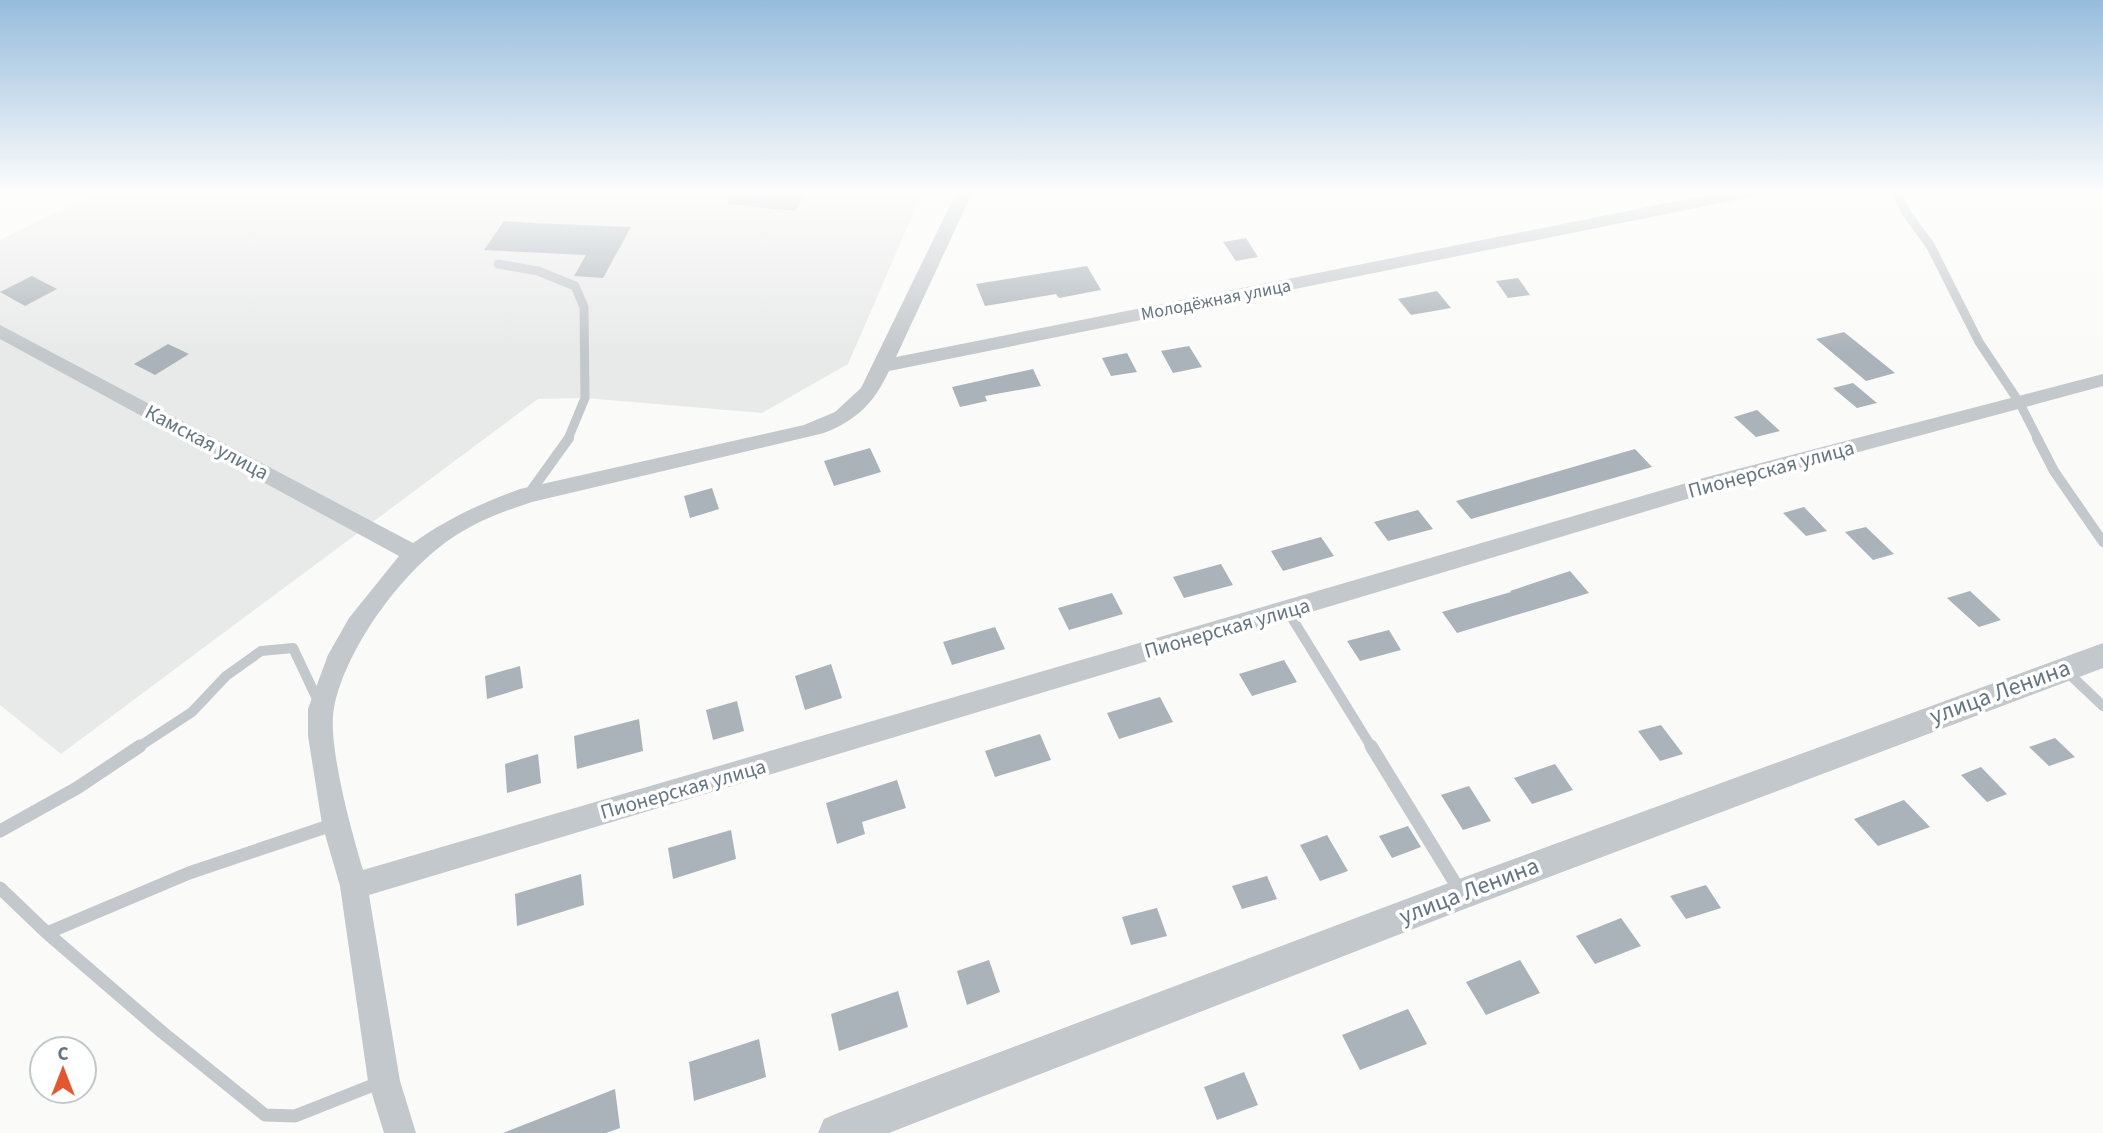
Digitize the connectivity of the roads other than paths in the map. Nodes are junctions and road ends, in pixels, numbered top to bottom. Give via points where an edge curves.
1 (940, 244) edge
2 (1491, 244) edge
3 (1929, 244) edge
4 (498, 264) dead end
5 (0, 331) edge
6 (882, 366) junction
7 (2103, 380) edge
8 (2019, 402) junction
9 (528, 495) junction
10 (2103, 542) edge
11 (414, 554) junction
12 (1286, 610) junction
13 (2103, 654) edge
14 (2063, 668) junction
15 (2103, 706) edge
16 (321, 709) junction
17 (336, 824) junction
18 (0, 831) edge
19 (354, 886) junction
20 (0, 888) edge
21 (1462, 894) junction
22 (47, 933) junction
23 (384, 1081) junction
24 (854, 1130) edge
25 (400, 1133) edge

1 - 6 street
2 - 6 street, Молодёжная улица
3 - 8 lane via 1979,342
4 - 9 lane via 538,271 575,286 584,307 585,398 566,444
5 - 11 street, Камская улица
6 - 9 street via 859,407 840,420
7 - 8 street, Пионерская улица
8 - 10 lane via 2054,471
8 - 12 street, Пионерская улица via 1707,485
9 - 11 street via 453,526
11 - 16 street via 357,625 340,655
12 - 19 street, Пионерская улица
12 - 21 lane
13 - 14 street, улица Ленина
14 - 15 lane
14 - 21 street, улица Ленина
16 - 17 street
16 - 18 lane via 293,648 261,651 226,676 192,712 77,788
17 - 19 street
17 - 22 lane via 174,877
19 - 23 street
20 - 22 lane
21 - 24 street, улица Ленина
22 - 23 lane via 265,1115 295,1116
23 - 25 street

